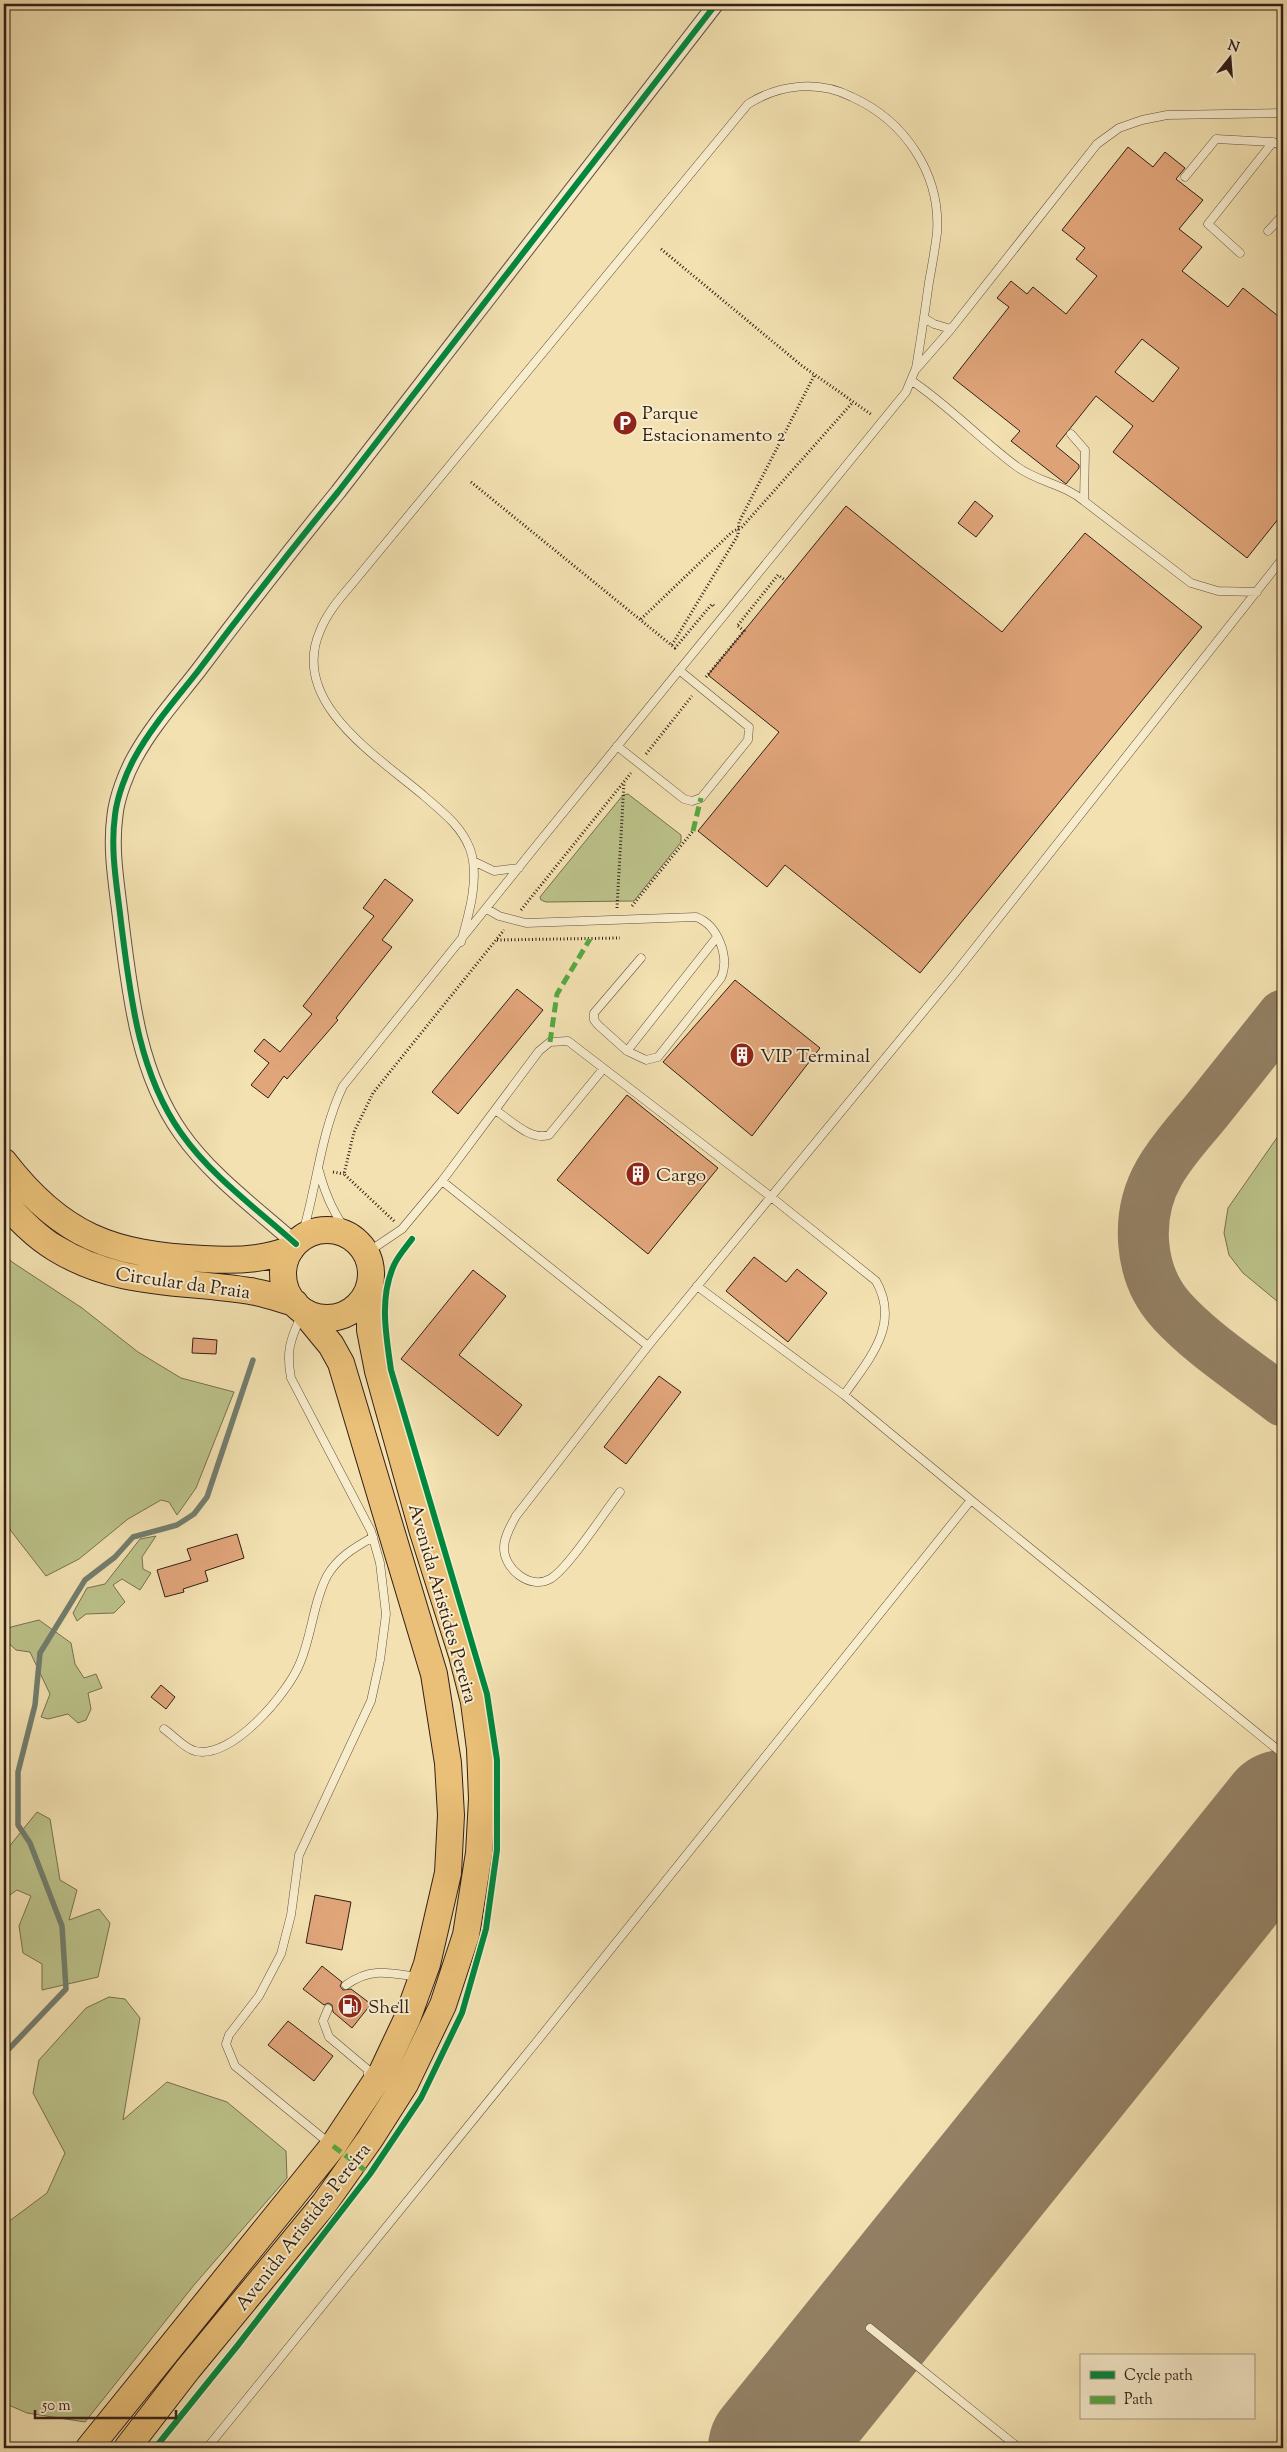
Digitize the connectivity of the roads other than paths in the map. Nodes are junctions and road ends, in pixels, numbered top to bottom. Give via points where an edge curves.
1 (716, 4) edge
2 (1283, 114) edge
3 (1273, 142) junction
4 (1283, 146) edge
5 (1185, 177) dead end
6 (1283, 215) edge
7 (1268, 232) dead end
8 (1240, 253) dead end
9 (924, 318) junction
10 (951, 329) junction
11 (916, 368) junction
12 (912, 381) junction
13 (1072, 434) dead end
14 (1084, 501) junction
15 (1283, 558) edge
16 (1257, 592) junction
17 (679, 670) junction
18 (617, 746) junction
19 (473, 860) junction
20 (519, 868) junction
21 (487, 909) junction
22 (718, 938) junction
23 (461, 942) junction
24 (641, 958) dead end
25 (628, 1051) junction
26 (603, 1069) junction
27 (496, 1110) junction
28 (4, 1162) edge
29 (318, 1169) junction
30 (442, 1181) junction
31 (770, 1196) junction
32 (4, 1202) edge
33 (296, 1244) junction
34 (358, 1245) junction
35 (370, 1285) junction
36 (697, 1286) junction
37 (299, 1307) junction
38 (648, 1346) junction
39 (844, 1395) junction
40 (620, 1492) dead end
41 (971, 1500) junction
42 (373, 1537) junction
43 (164, 1729) dead end
44 (1283, 1754) edge
45 (423, 1978) junction
46 (346, 1985) dead end
47 (328, 2009) dead end
48 (371, 2089) junction
49 (333, 2146) junction
50 (870, 2328) dead end
51 (89, 2448) edge
52 (126, 2448) edge
53 (207, 2448) edge
54 (1019, 2448) edge

1 - 33 street via 338,492 273,571 157,725 135,757 123,786 115,814 113,855 131,999 151,1072 164,1106 207,1165
2 - 10 lane via 1168,116 1119,128 1097,144
3 - 4 lane
3 - 5 lane via 1216,139
3 - 8 lane via 1208,224
6 - 7 lane
9 - 10 lane
9 - 11 lane
9 - 19 lane via 937,233 937,212 927,172 905,136 886,116 863,102 826,88 781,89 748,104 352,584 320,631 313,661 315,677 328,707 356,738 456,825
10 - 11 lane
11 - 12 lane
12 - 14 lane via 1034,479 1067,489
12 - 17 lane
13 - 14 lane via 1085,450
14 - 16 lane via 1191,583 1218,591
15 - 16 lane
16 - 31 lane via 952,977
17 - 18 lane
17 - 18 lane via 748,726 748,740 701,798 684,799
18 - 20 lane
19 - 20 lane via 494,871
19 - 23 lane via 469,913
20 - 21 lane
21 - 22 lane via 526,923 696,917 706,920
21 - 23 lane
22 - 25 lane
22 - 25 lane via 725,959 722,978 658,1057 646,1060
23 - 29 lane via 344,1086 331,1111
24 - 25 lane via 594,1013 598,1025
26 - 27 lane via 550,1135 543,1137 529,1133
26 - 27 lane via 568,1042 550,1042 539,1051
26 - 31 lane
27 - 30 lane
28 - 33 highway, Circular da Praia via 40,1204 67,1224 98,1241 130,1251 172,1258 218,1260 279,1254
29 - 33 lane via 314,1192
29 - 34 lane via 334,1214
30 - 34 lane via 402,1229
30 - 38 lane
31 - 36 lane
31 - 39 lane via 876,1281 884,1296 886,1313 875,1351
32 - 37 highway, Circular da Praia via 54,1248 89,1266 126,1278 251,1291
33 - 34 highway via 313,1232 326,1230 340,1232
33 - 37 highway via 286,1260 284,1277 288,1294
34 - 35 highway via 371,1273
35 - 37 highway via 364,1297 347,1313 325,1318
35 - 52 highway, Avenida Aristides Pereira via 370,1330 378,1371 474,1702 482,1799 479,1853 466,1936 444,2006 405,2084 370,2139 324,2204
36 - 38 lane
36 - 39 lane
37 - 42 lane via 290,1339 288,1360 291,1378
37 - 45 highway, Avenida Aristides Pereira via 331,1345 341,1363 434,1674 448,1764 451,1816 448,1872
38 - 40 lane via 516,1516 504,1547 510,1567 534,1582 550,1579
39 - 41 lane
41 - 44 lane
41 - 53 lane
42 - 43 lane via 338,1560 327,1576 301,1661 286,1690 264,1714 233,1740 220,1748 206,1751 194,1751
42 - 49 lane via 380,1562 386,1614 372,1700 299,1855 282,1954 259,1996 229,2034 226,2044 235,2066
45 - 46 lane via 382,1972 360,1975
45 - 48 highway, Avenida Aristides Pereira via 399,2037
47 - 48 lane via 323,2021 329,2036 366,2069
48 - 49 highway, Avenida Aristides Pereira
49 - 51 highway, Avenida Aristides Pereira
50 - 54 lane

